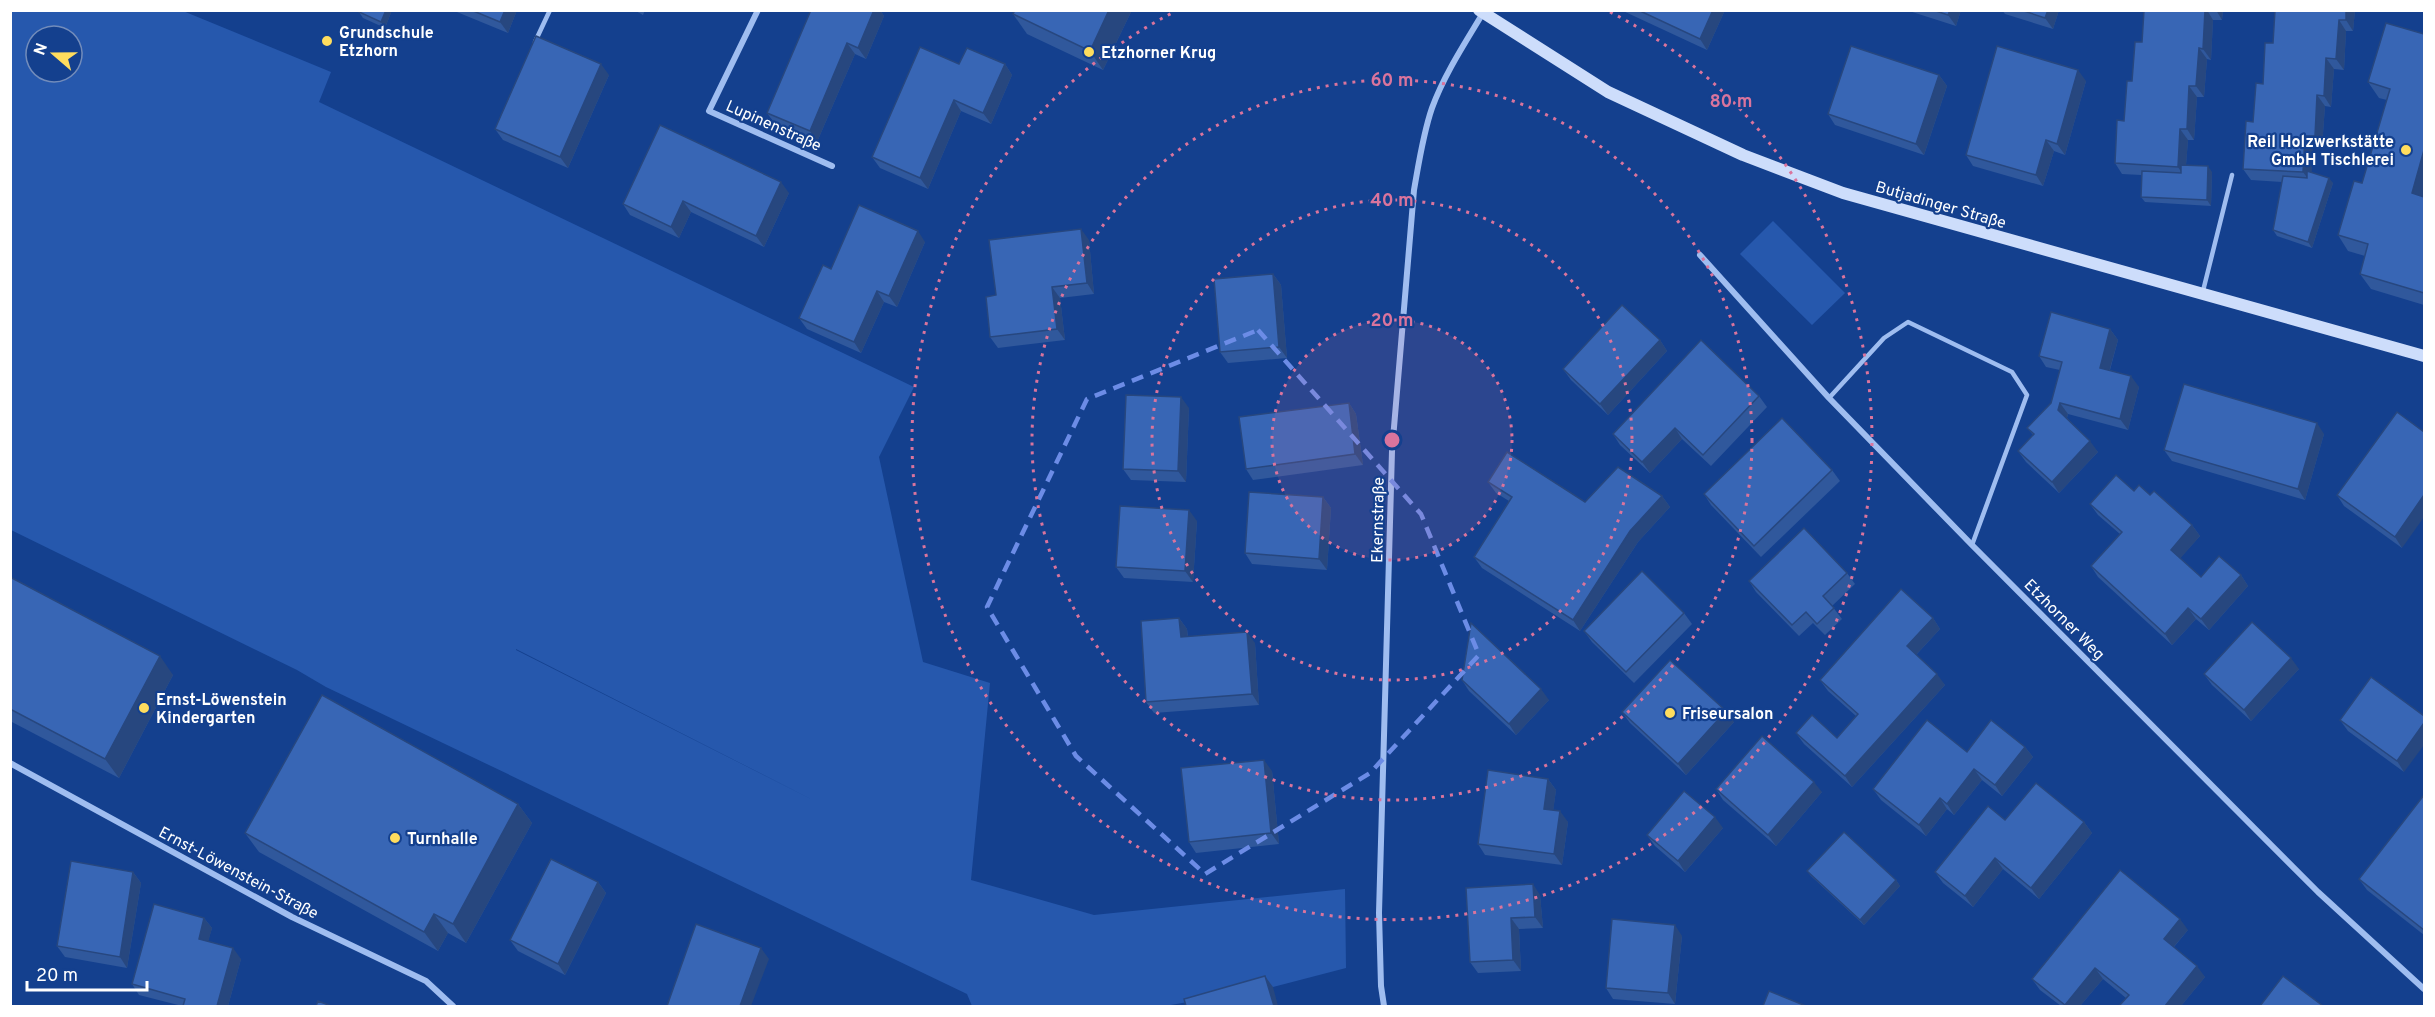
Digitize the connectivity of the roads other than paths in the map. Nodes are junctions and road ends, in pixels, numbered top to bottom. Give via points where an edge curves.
1 (550, 10) edge
2 (758, 10) edge
3 (1481, 12) edge
4 (531, 51) edge
5 (832, 166) dead end
6 (2232, 174) dead end
7 (1700, 255) dead end
8 (2202, 294) junction
9 (2424, 356) edge
10 (1828, 398) junction
11 (1972, 545) junction
12 (10, 763) edge
13 (2424, 989) edge
14 (453, 1006) edge
15 (1384, 1006) edge

1 - 4 lane
2 - 5 street, Lupinenstraße via 710,111
3 - 8 street, Butjadinger Straße via 1608,92 1743,156 1843,193
3 - 15 street, Ekernstraße via 1433,106 1414,190 1392,451 1379,913
6 - 8 lane
7 - 10 street, Etzhorner Weg
8 - 9 street, Butjadinger Straße
10 - 11 street, Etzhorner Weg
10 - 11 lane via 1884,338 1908,322 2012,372 2027,395
11 - 13 street, Etzhorner Weg via 2318,892
12 - 14 street, Ernst-Löwenstein-Straße via 292,917 426,981

